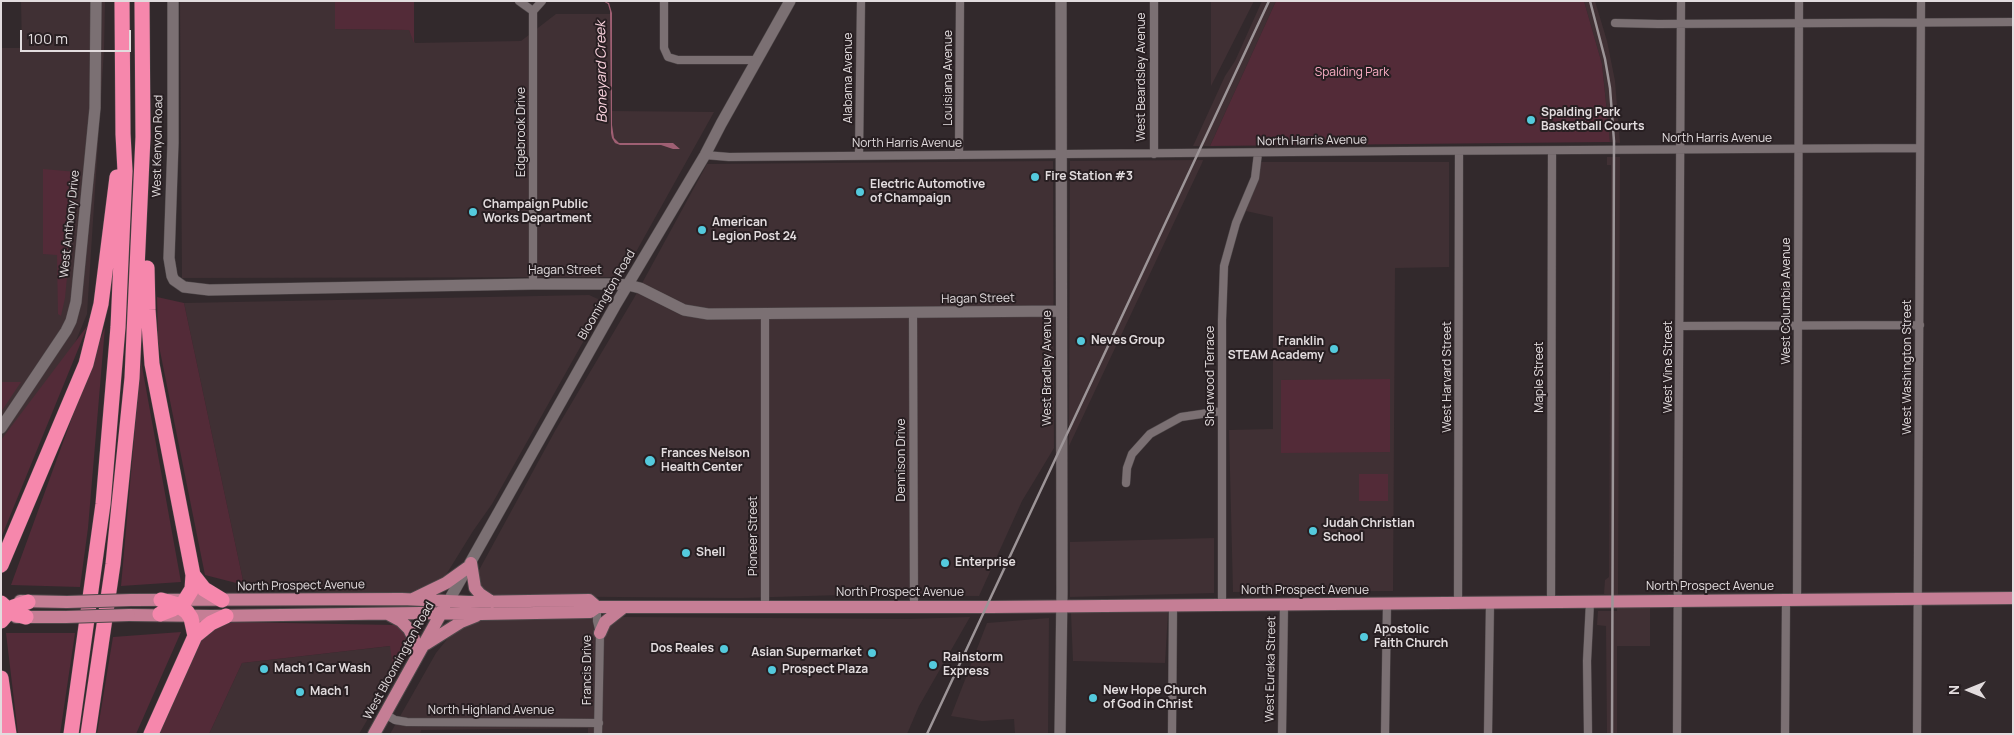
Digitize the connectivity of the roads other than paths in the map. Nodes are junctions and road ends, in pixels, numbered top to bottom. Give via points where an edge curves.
1 (96, 1) edge
2 (122, 1) edge
3 (142, 1) edge
4 (173, 1) edge
5 (520, 1) edge
6 (542, 1) edge
7 (664, 1) edge
8 (790, 1) edge
9 (861, 1) edge
10 (960, 1) edge
11 (1061, 1) edge
12 (1154, 1) edge
13 (1681, 1) edge
14 (1799, 1) edge
15 (1921, 1) edge
16 (533, 11) junction
17 (2013, 22) edge
18 (1615, 23) dead end
19 (1799, 23) junction
20 (1921, 23) junction
21 (1681, 24) junction
22 (756, 60) junction
23 (123, 134) junction
24 (143, 137) junction
25 (1920, 148) junction
26 (1799, 149) junction
27 (1681, 150) junction
28 (1459, 151) junction
29 (1552, 151) junction
30 (1258, 153) junction
31 (959, 154) junction
32 (1061, 154) junction
33 (1154, 154) junction
34 (705, 155) junction
35 (859, 155) junction
36 (533, 284) junction
37 (628, 285) junction
38 (182, 286) joint
39 (1061, 312) junction
40 (913, 313) junction
41 (765, 314) junction
42 (1920, 325) junction
43 (1680, 326) junction
44 (1798, 326) junction
45 (1222, 411) junction
46 (1, 428) edge
47 (1126, 484) dead end
48 (1, 565) edge
49 (469, 565) junction
50 (193, 575) junction
51 (2013, 598) edge
52 (412, 599) junction
53 (1918, 599) junction
54 (222, 600) junction
55 (1679, 601) junction
56 (1792, 601) junction
57 (448, 602) junction
58 (492, 602) junction
59 (1551, 602) junction
60 (1590, 602) junction
61 (1458, 603) junction
62 (1490, 603) junction
63 (1284, 604) junction
64 (1386, 604) junction
65 (1222, 605) junction
66 (1062, 606) junction
67 (1174, 606) junction
68 (160, 607) junction
69 (185, 607) junction
70 (597, 607) junction
71 (624, 607) junction
72 (765, 607) junction
73 (914, 607) junction
74 (27, 609) junction
75 (3, 612) edge
76 (386, 613) junction
77 (442, 613) junction
78 (481, 614) junction
79 (226, 616) junction
80 (600, 633) junction
81 (195, 636) junction
82 (421, 650) junction
83 (1, 678) edge
84 (385, 714) junction
85 (599, 723) junction
86 (9, 734) edge
87 (72, 734) edge
88 (88, 734) edge
89 (151, 734) edge
90 (374, 734) edge
91 (598, 734) edge
92 (1060, 734) edge
93 (1172, 734) edge
94 (1282, 734) edge
95 (1385, 734) edge
96 (1488, 734) edge
97 (1588, 734) edge
98 (1677, 734) edge
99 (1785, 734) edge
100 (1917, 734) edge

1 - 46 street, West Anthony Drive via 95,108 76,302 66,331
2 - 23 highway
3 - 24 highway
4 - 38 street, West Kenyon Road via 169,258 172,276
5 - 16 street
6 - 16 street
7 - 22 street via 664,48 668,57 678,60
8 - 22 street, Bloomington Road
9 - 35 street, Alabama Avenue
10 - 31 street, Louisiana Avenue
11 - 32 street, West Bradley Avenue
12 - 33 street, West Beardsley Avenue
13 - 21 street, West Vine Street
14 - 19 street, West Columbia Avenue
15 - 20 street, West Washington Street
16 - 36 street, Edgebrook Drive
17 - 20 street
18 - 21 street
19 - 20 street
19 - 21 street
19 - 26 street, West Columbia Avenue
20 - 25 street, West Washington Street
21 - 27 street, West Vine Street
22 - 34 street, Bloomington Road
23 - 48 highway via 106,271 94,335 78,385
23 - 87 highway via 126,171 112,412 96,563
24 - 50 highway via 149,173 147,281 152,364
24 - 88 highway via 126,447
25 - 26 street, North Harris Avenue
25 - 42 street, West Washington Street
26 - 27 street, North Harris Avenue
26 - 44 street, West Columbia Avenue
27 - 29 street, North Harris Avenue
27 - 43 street, West Vine Street
28 - 29 street, North Harris Avenue
28 - 30 street, North Harris Avenue
28 - 61 street, West Harvard Street
29 - 59 street, Maple Street
30 - 33 street, North Harris Avenue
30 - 45 street, Sherwood Terrace via 1255,178 1236,223 1224,266
31 - 32 street, North Harris Avenue
31 - 35 street, North Harris Avenue
32 - 33 street, North Harris Avenue
32 - 39 street, West Bradley Avenue
34 - 35 street, North Harris Avenue
34 - 37 street, Bloomington Road
36 - 37 street, Hagan Street
36 - 38 street, Hagan Street via 209,290
37 - 41 street, Hagan Street via 695,313
37 - 49 street, Bloomington Road
39 - 40 street, Hagan Street
39 - 66 street, West Bradley Avenue
40 - 41 street, Hagan Street
40 - 73 street, Dennison Drive
41 - 72 street, Pioneer Street
42 - 44 street
42 - 53 street, West Washington Street
43 - 44 street
43 - 55 street, West Vine Street
44 - 56 street, West Columbia Avenue
45 - 47 street via 1181,417 1157,429 1132,454
45 - 65 street, Sherwood Terrace
49 - 52 main road via 446,583
49 - 57 street, Bloomington Road
49 - 58 main road via 474,588
50 - 54 highway via 204,589
50 - 69 highway
51 - 53 main road, North Prospect Avenue
52 - 54 main road, North Prospect Avenue
52 - 57 main road, North Prospect Avenue
53 - 56 main road, North Prospect Avenue
53 - 100 street, West Washington Street
54 - 69 main road, North Prospect Avenue
55 - 56 main road, North Prospect Avenue
55 - 60 main road, North Prospect Avenue
55 - 98 street, West Vine Street
56 - 99 street, West Columbia Avenue
57 - 58 main road, North Prospect Avenue
57 - 77 main road, West Bloomington Road
58 - 70 main road, North Prospect Avenue via 589,600
59 - 60 main road, North Prospect Avenue
59 - 62 main road, North Prospect Avenue
60 - 97 street
61 - 62 main road, North Prospect Avenue
61 - 64 main road, North Prospect Avenue
62 - 96 street
63 - 64 main road, North Prospect Avenue
63 - 65 main road, North Prospect Avenue
63 - 94 street, West Eureka Street
64 - 95 street
65 - 67 main road, North Prospect Avenue
66 - 67 main road, North Prospect Avenue
66 - 73 main road, North Prospect Avenue
66 - 92 street, West Bradley Avenue
67 - 93 street
68 - 69 highway
68 - 74 main road, bridge via 131,600 68,602
68 - 74 main road, bridge via 129,615 66,617
69 - 79 main road, North Prospect Avenue
69 - 81 highway
70 - 71 main road, North Prospect Avenue
70 - 78 main road, North Prospect Avenue via 590,612
70 - 80 street, Francis Drive
71 - 72 main road, North Prospect Avenue
71 - 80 main road via 605,622
72 - 73 main road, North Prospect Avenue
74 - 75 highway via 19,604
76 - 77 main road, North Prospect Avenue
76 - 79 main road, North Prospect Avenue
76 - 82 main road via 409,629
77 - 78 main road, North Prospect Avenue
77 - 82 main road, West Bloomington Road
78 - 82 main road via 466,619
79 - 81 highway
80 - 85 street, Francis Drive
81 - 89 highway
82 - 84 main road, West Bloomington Road
83 - 86 highway
84 - 85 street, North Highland Avenue via 407,722
84 - 90 main road, West Bloomington Road
85 - 91 street, Francis Drive

